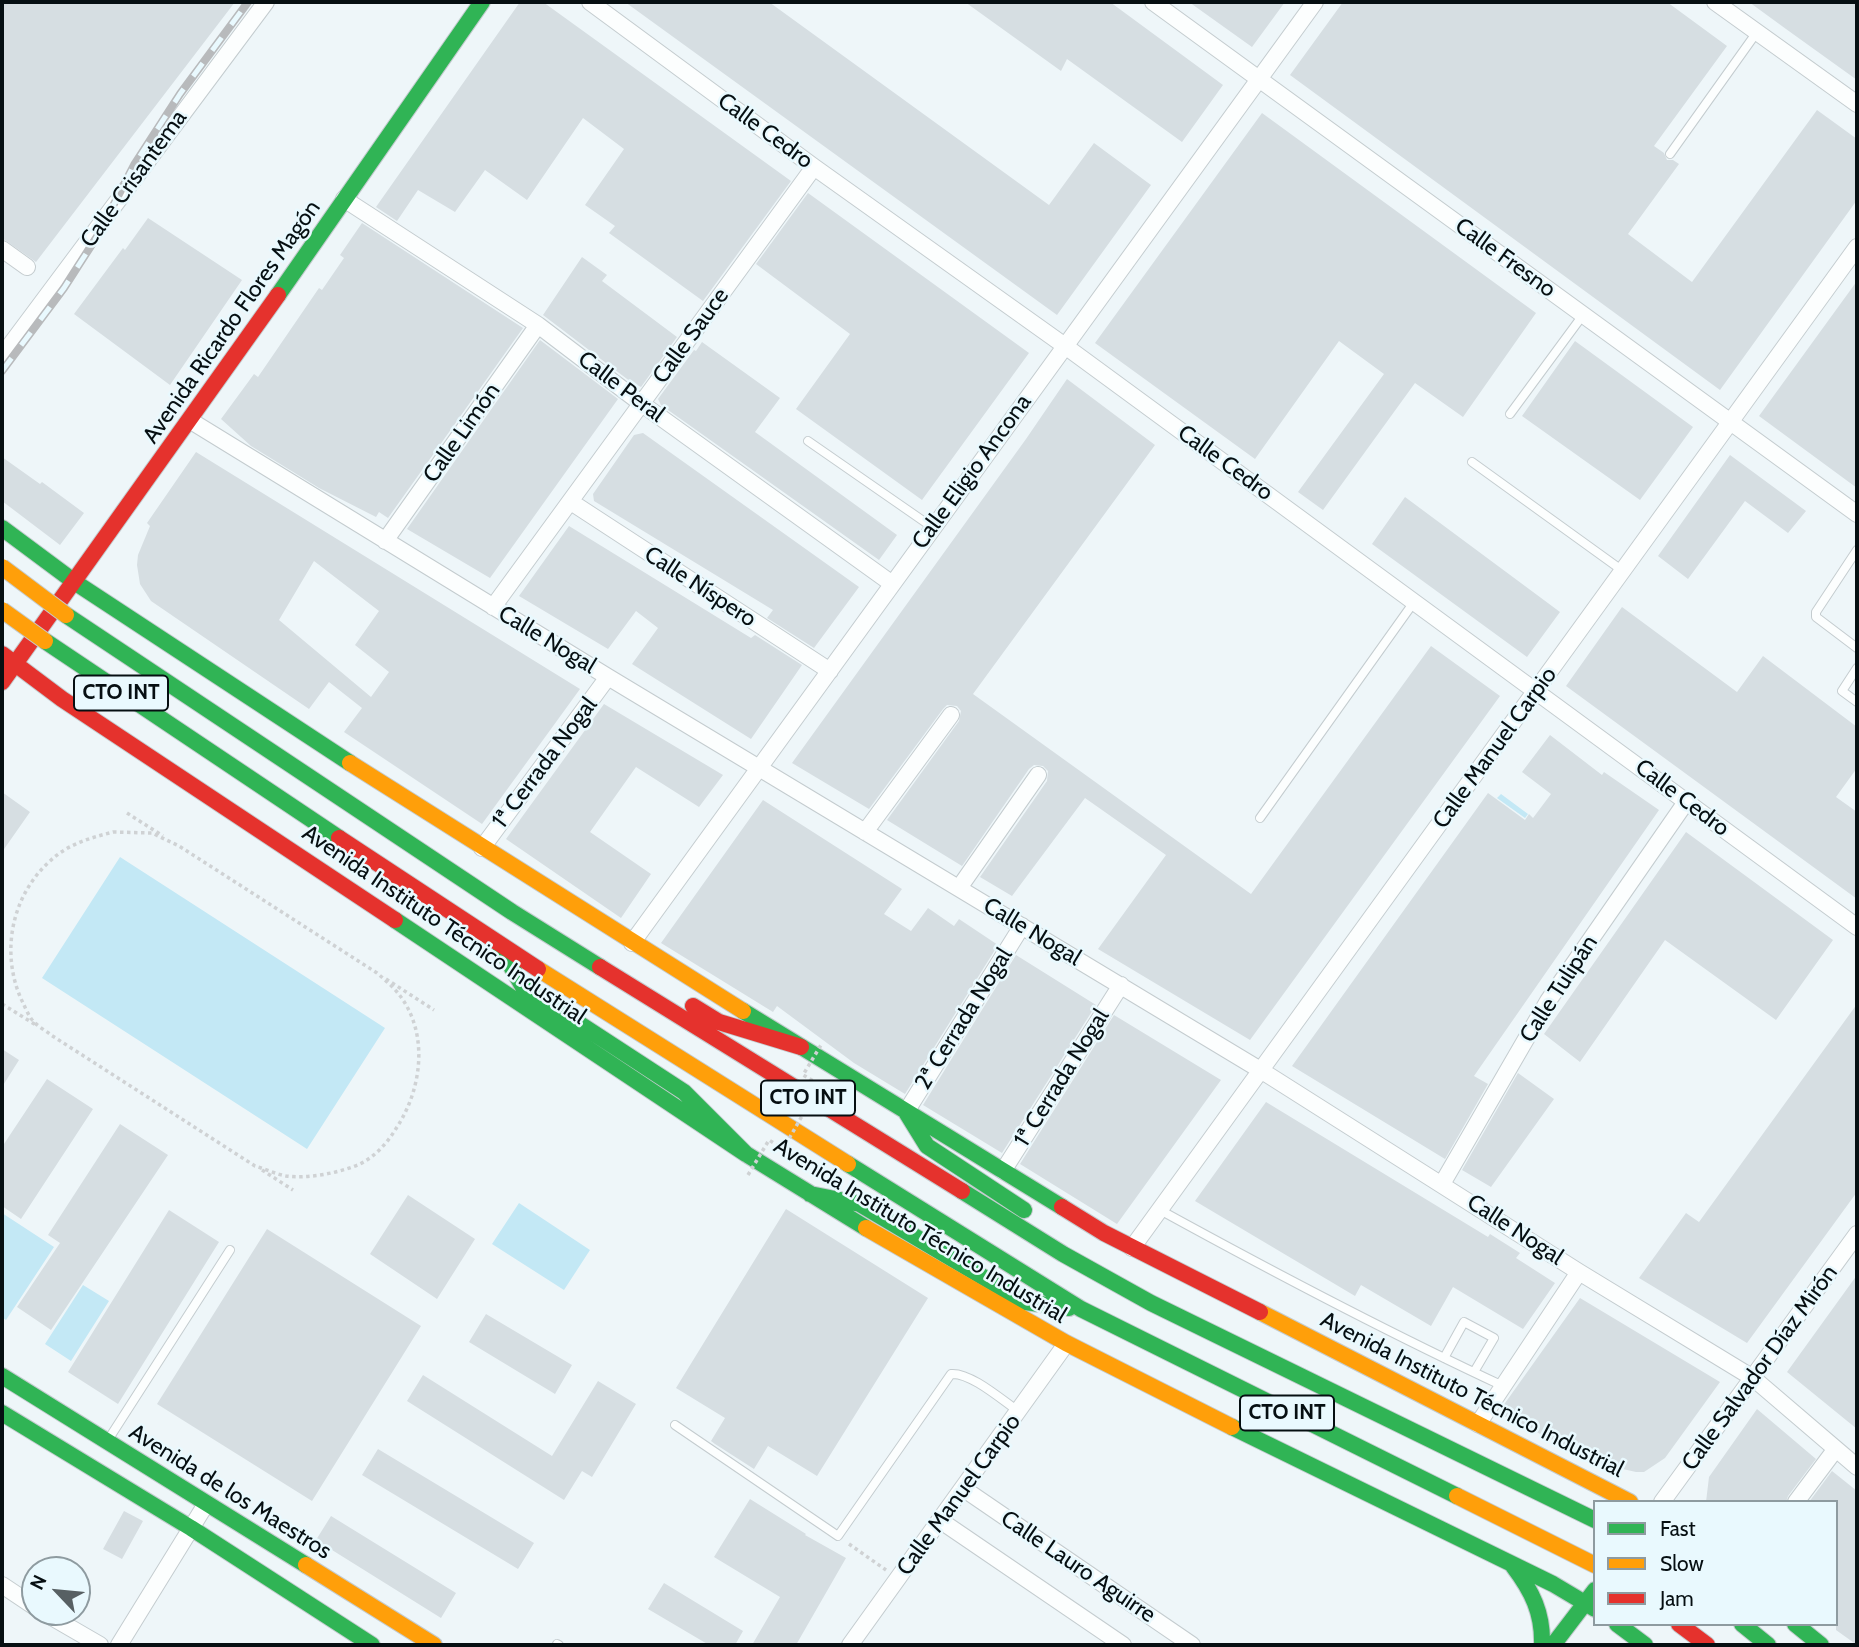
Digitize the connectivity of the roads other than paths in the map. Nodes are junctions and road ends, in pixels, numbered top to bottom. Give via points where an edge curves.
1 (267, 2) edge
2 (482, 2) edge
3 (590, 2) edge
4 (1153, 2) edge
5 (1315, 2) edge
6 (1715, 2) edge
7 (1757, 32) junction
8 (1258, 79) junction
9 (1857, 104) edge
10 (1670, 154) dead end
11 (814, 166) junction
12 (344, 199) junction
13 (1857, 247) edge
14 (2, 249) edge
15 (27, 267) dead end
16 (1583, 315) junction
17 (538, 325) junction
18 (1065, 346) junction
19 (2, 356) edge
20 (642, 404) junction
21 (1510, 414) dead end
22 (191, 421) junction
23 (1730, 422) junction
24 (808, 441) dead end
25 (1472, 462) dead end
26 (571, 502) junction
27 (1857, 514) edge
28 (932, 527) junction
29 (2, 528) edge
30 (385, 541) junction
31 (1857, 550) edge
32 (2, 567) edge
33 (1623, 571) junction
34 (76, 583) junction
35 (891, 583) junction
36 (1414, 602) junction
37 (493, 607) junction
38 (2, 610) edge
39 (1857, 648) edge
40 (8, 659) edge
41 (1857, 668) edge
42 (830, 671) junction
43 (608, 677) junction
44 (2, 682) edge
45 (1536, 691) junction
46 (1857, 702) edge
47 (951, 715) dead end
48 (759, 767) junction
49 (1038, 775) dead end
50 (1686, 802) junction
51 (1260, 818) dead end
52 (865, 832) junction
53 (482, 848) junction
54 (959, 888) junction
55 (512, 912) junction
56 (1022, 926) junction
57 (1857, 927) edge
58 (498, 943) junction
59 (632, 943) junction
60 (1121, 985) junction
61 (801, 1047) junction
62 (1262, 1071) junction
63 (906, 1112) junction
64 (746, 1154) junction
65 (1003, 1171) junction
66 (1442, 1184) junction
67 (810, 1194) junction
68 (1160, 1210) junction
69 (1857, 1234) edge
70 (1132, 1248) junction
71 (230, 1250) dead end
72 (1063, 1254) junction
73 (1579, 1272) junction
74 (1080, 1309) junction
75 (1066, 1344) junction
76 (1444, 1359) junction
77 (1474, 1372) junction
78 (2, 1376) edge
79 (1753, 1378) junction
80 (1503, 1386) junction
81 (1018, 1411) junction
82 (2, 1413) edge
83 (1478, 1424) junction
84 (675, 1425) dead end
85 (107, 1442) junction
86 (1835, 1450) junction
87 (1857, 1467) edge
88 (964, 1489) junction
89 (1626, 1500) edge
90 (1663, 1500) edge
91 (1798, 1500) edge
92 (206, 1504) junction
93 (1593, 1519) edge
94 (942, 1521) junction
95 (191, 1528) junction
96 (1509, 1562) junction
97 (1593, 1564) edge
98 (2, 1585) edge
99 (21, 1597) edge
100 (1592, 1600) edge
101 (67, 1626) edge
102 (1620, 1626) edge
103 (1682, 1626) edge
104 (1744, 1626) edge
105 (1797, 1626) edge
106 (100, 1645) edge
107 (119, 1645) edge
108 (372, 1645) edge
109 (434, 1645) edge
110 (850, 1645) edge
111 (1124, 1645) edge
112 (1192, 1645) edge
113 (1542, 1645) edge
114 (1553, 1645) edge
115 (1645, 1645) edge
116 (1707, 1645) edge
117 (1768, 1645) edge
118 (1821, 1645) edge

1 - 19 street, Calle Crisantema
2 - 12 main road, Avenida Ricardo Flores Magón
3 - 11 street, Calle Cedro
4 - 8 street, Calle Fresno
5 - 8 street, Calle Eligio Ancona
6 - 7 street
7 - 9 street
7 - 10 lane
8 - 16 street, Calle Fresno
8 - 18 street, Calle Eligio Ancona
11 - 18 street, Calle Cedro
11 - 20 street, Calle Sauce
12 - 17 street, Calle Peral
12 - 22 main road, Avenida Ricardo Flores Magón
13 - 23 street, Calle Manuel Carpio
14 - 15 street
16 - 21 lane
16 - 23 street, Calle Fresno
17 - 20 street, Calle Peral
17 - 30 street, Calle Limón
18 - 28 street, Calle Eligio Ancona
18 - 36 street, Calle Cedro
20 - 26 street, Calle Sauce
20 - 35 street, Calle Peral
22 - 30 street, Calle Nogal
22 - 34 main road, Avenida Ricardo Flores Magón
23 - 27 street, Calle Fresno
23 - 33 street, Calle Manuel Carpio
24 - 28 lane
25 - 33 lane
26 - 37 street, Calle Sauce
26 - 42 street, Calle Níspero
28 - 35 street, Calle Eligio Ancona
29 - 34 main road, CTO INT
30 - 37 street, Calle Nogal
31 - 39 lane via 1816,612 1816,617
32 - 55 main road, CTO INT, bridge via 66,615
33 - 45 street, Calle Manuel Carpio
34 - 40 main road, Avenida Ricardo Flores Magón
34 - 53 main road, Avenida Instituto Técnico Industrial / CTO INT
35 - 42 street, Calle Eligio Ancona
36 - 45 street, Calle Cedro
36 - 51 lane
37 - 43 street, Calle Nogal
38 - 58 main road, CTO INT, bridge
40 - 44 main road, Avenida Ricardo Flores Magón
40 - 64 main road, Avenida Instituto Técnico Industrial / CTO INT
41 - 46 lane via 1842,691
42 - 48 street, Calle Eligio Ancona
43 - 48 street, Calle Nogal
43 - 53 street, 1ª Cerrada Nogal
45 - 50 street, Calle Cedro
45 - 62 street, Calle Manuel Carpio
47 - 52 street
48 - 52 street, Calle Nogal
48 - 59 street, Calle Eligio Ancona
49 - 54 street
50 - 57 street, Calle Cedro
50 - 66 street, Calle Tulipán via 1548,1000
52 - 54 street, Calle Nogal
53 - 59 main road, Avenida Instituto Técnico Industrial / CTO INT
54 - 56 street, Calle Nogal
55 - 61 main road via 562,924 719,1022
55 - 72 main road, CTO INT
56 - 60 street, Calle Nogal
56 - 63 street, 2ª Cerrada Nogal
58 - 64 main road via 523,986 684,1092
58 - 74 main road, CTO INT
59 - 61 main road, Avenida Instituto Técnico Industrial / CTO INT
60 - 62 street, Calle Nogal
60 - 65 street, 1ª Cerrada Nogal
61 - 63 main road, Avenida Instituto Técnico Industrial / CTO INT
62 - 66 street, Calle Nogal
62 - 68 street, Calle Manuel Carpio
63 - 65 main road, Avenida Instituto Técnico Industrial / CTO INT
63 - 72 main road via 927,1146 1020,1206
64 - 67 main road, Avenida Instituto Técnico Industrial / CTO INT
65 - 70 main road, Avenida Instituto Técnico Industrial / CTO INT
66 - 73 street, Calle Nogal
67 - 74 main road via 859,1204 1025,1302
67 - 75 main road, Avenida Instituto Técnico Industrial / CTO INT
68 - 70 street, Calle Manuel Carpio
68 - 76 lane
69 - 79 street, Calle Salvador Díaz Mirón
70 - 83 main road, Avenida Instituto Técnico Industrial / CTO INT
71 - 85 lane
72 - 93 main road, CTO INT via 1151,1303
73 - 79 street, Calle Nogal
73 - 80 street
74 - 97 main road, CTO INT
75 - 81 street, Calle Manuel Carpio
75 - 96 main road, Avenida Instituto Técnico Industrial / CTO INT
76 - 77 lane
76 - 77 lane via 1464,1322 1494,1338
77 - 80 lane
78 - 85 main road, Avenida de los Maestros
79 - 86 street, Calle Nogal
79 - 90 street, Calle Salvador Díaz Mirón
80 - 83 street
81 - 84 lane via 970,1379 951,1374 838,1536
81 - 88 street, Calle Manuel Carpio
82 - 95 main road
83 - 89 main road, Avenida Instituto Técnico Industrial / CTO INT
85 - 92 main road, Avenida de los Maestros
86 - 87 street, Calle Nogal
86 - 91 street
88 - 94 street, Calle Manuel Carpio
88 - 112 street, Calle Lauro Aguirre
92 - 95 street
92 - 109 main road, Avenida de los Maestros
94 - 110 street, Calle Manuel Carpio
94 - 111 street, Calle Lauro Aguirre
95 - 107 street
95 - 108 main road
96 - 100 main road, Avenida Instituto Técnico Industrial / CTO INT
96 - 113 main road via 1536,1600
98 - 99 street
100 - 114 main road
101 - 106 street
102 - 115 main road
103 - 116 main road
104 - 117 main road
105 - 118 main road

